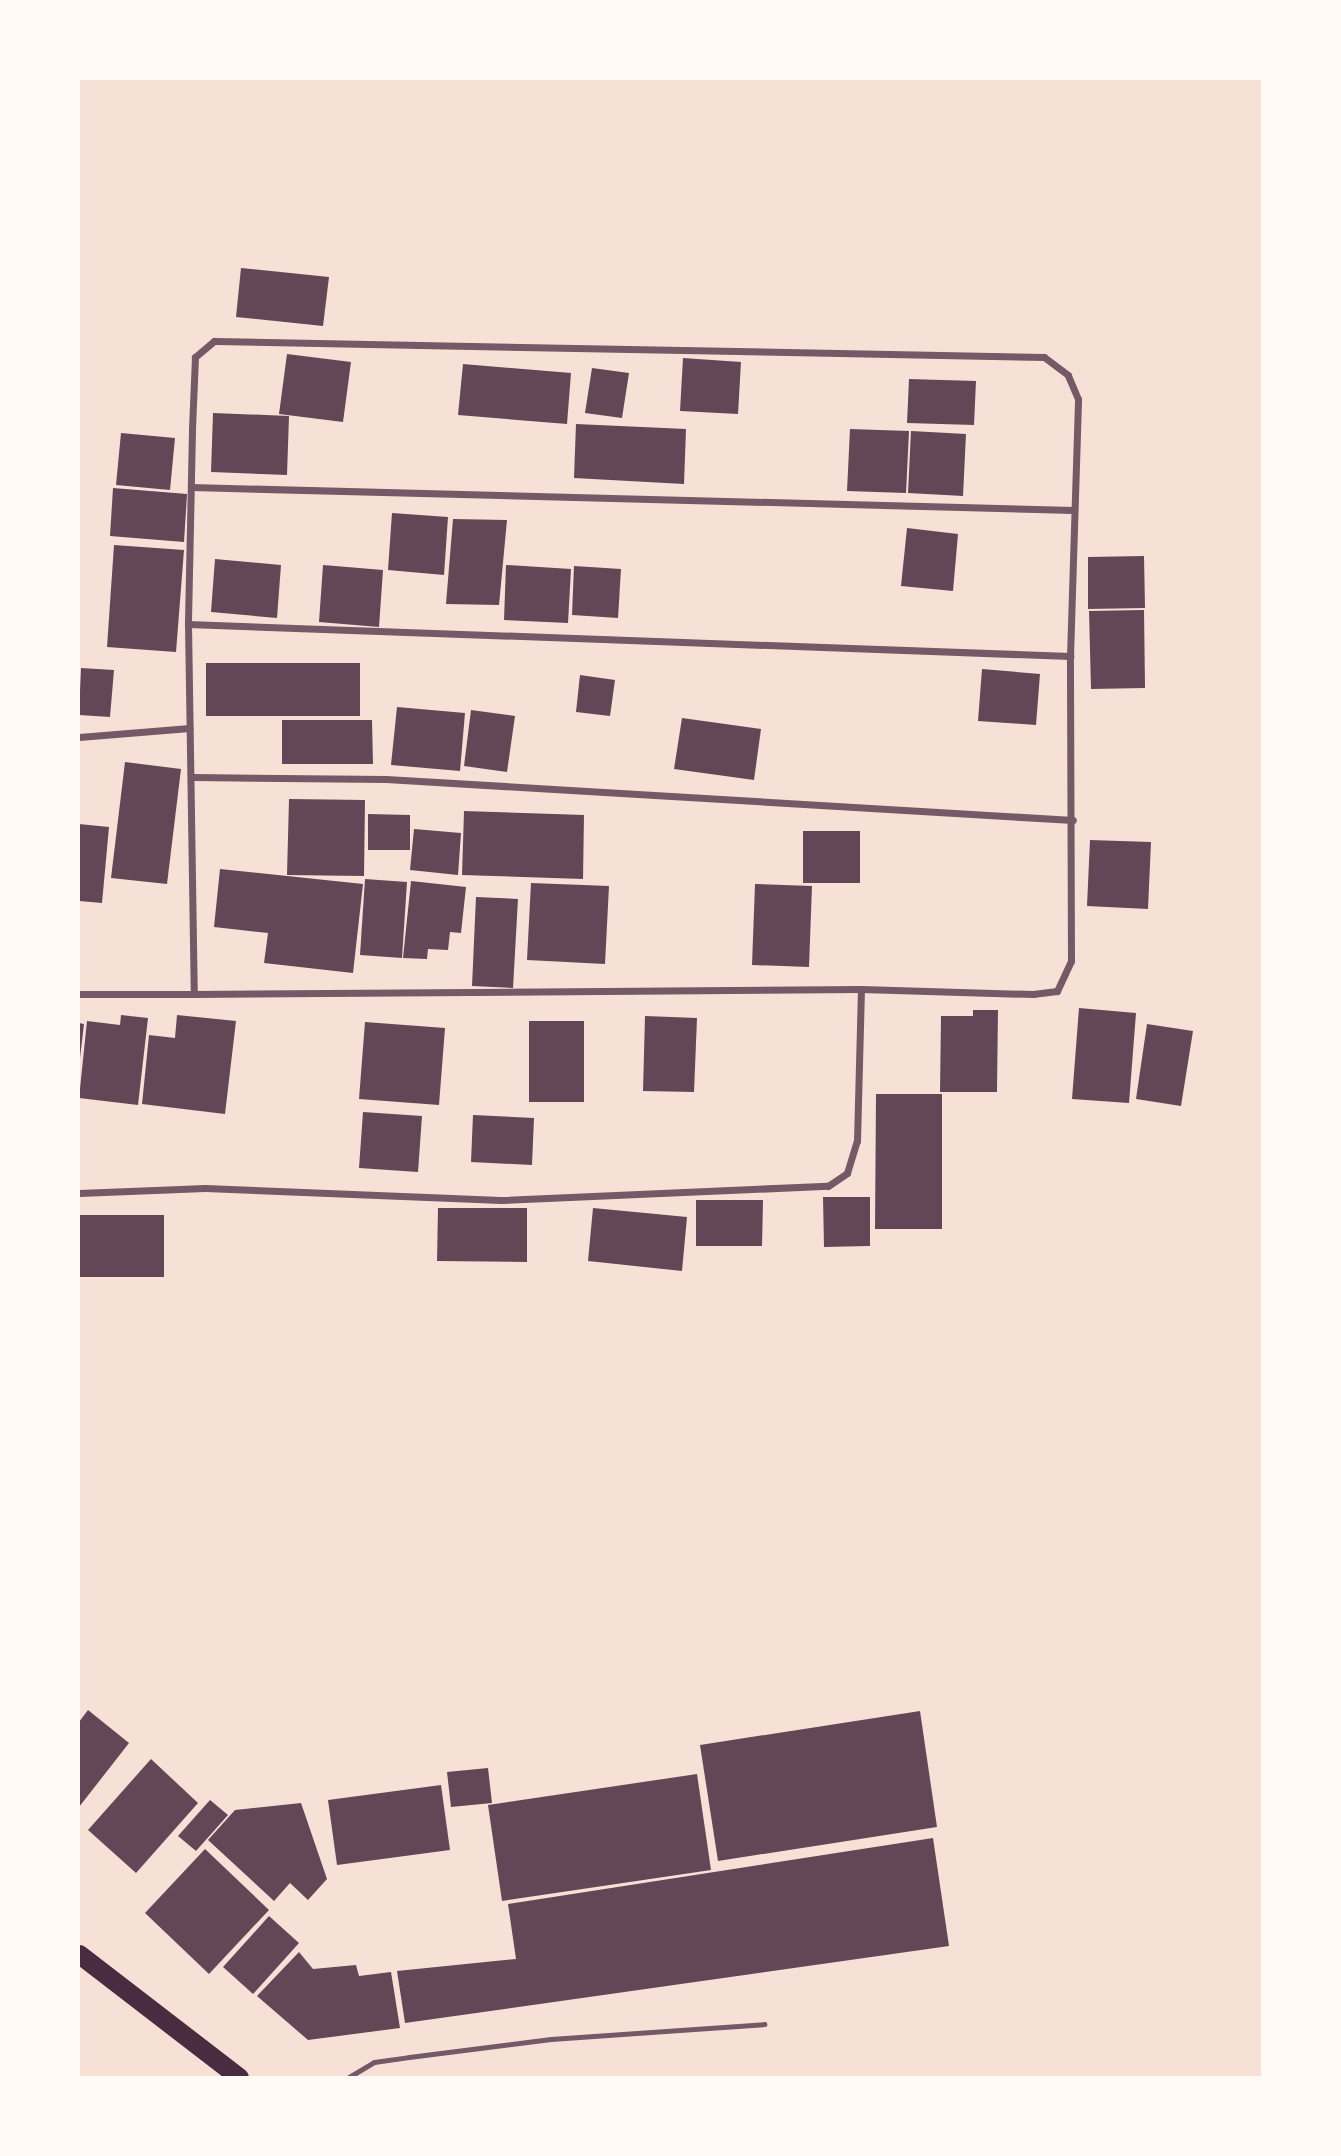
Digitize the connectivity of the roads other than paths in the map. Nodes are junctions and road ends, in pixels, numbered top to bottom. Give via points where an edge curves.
1 (191, 487) junction
2 (1074, 510) junction
3 (188, 624) junction
4 (1070, 656) junction
5 (190, 729) junction
6 (79, 737) edge
7 (193, 777) junction
8 (1073, 820) junction
9 (861, 989) junction
10 (79, 994) edge
11 (194, 994) junction
12 (79, 1193) edge
13 (79, 1954) edge
14 (765, 2024) dead end
15 (239, 2077) edge
16 (349, 2077) edge

1 - 2 street
1 - 2 street via 195,357 214,341 1044,357 1068,375 1078,399
1 - 3 street
2 - 4 street
3 - 4 street
3 - 5 street
4 - 8 street
5 - 6 street
5 - 7 street
7 - 8 street via 386,779
7 - 11 street
8 - 9 street via 1071,961 1057,991
9 - 11 street
9 - 12 street via 857,1141 847,1172 828,1186 501,1200 205,1188
10 - 11 street
13 - 15 highway
14 - 16 lane via 551,2039 422,2055 374,2062

